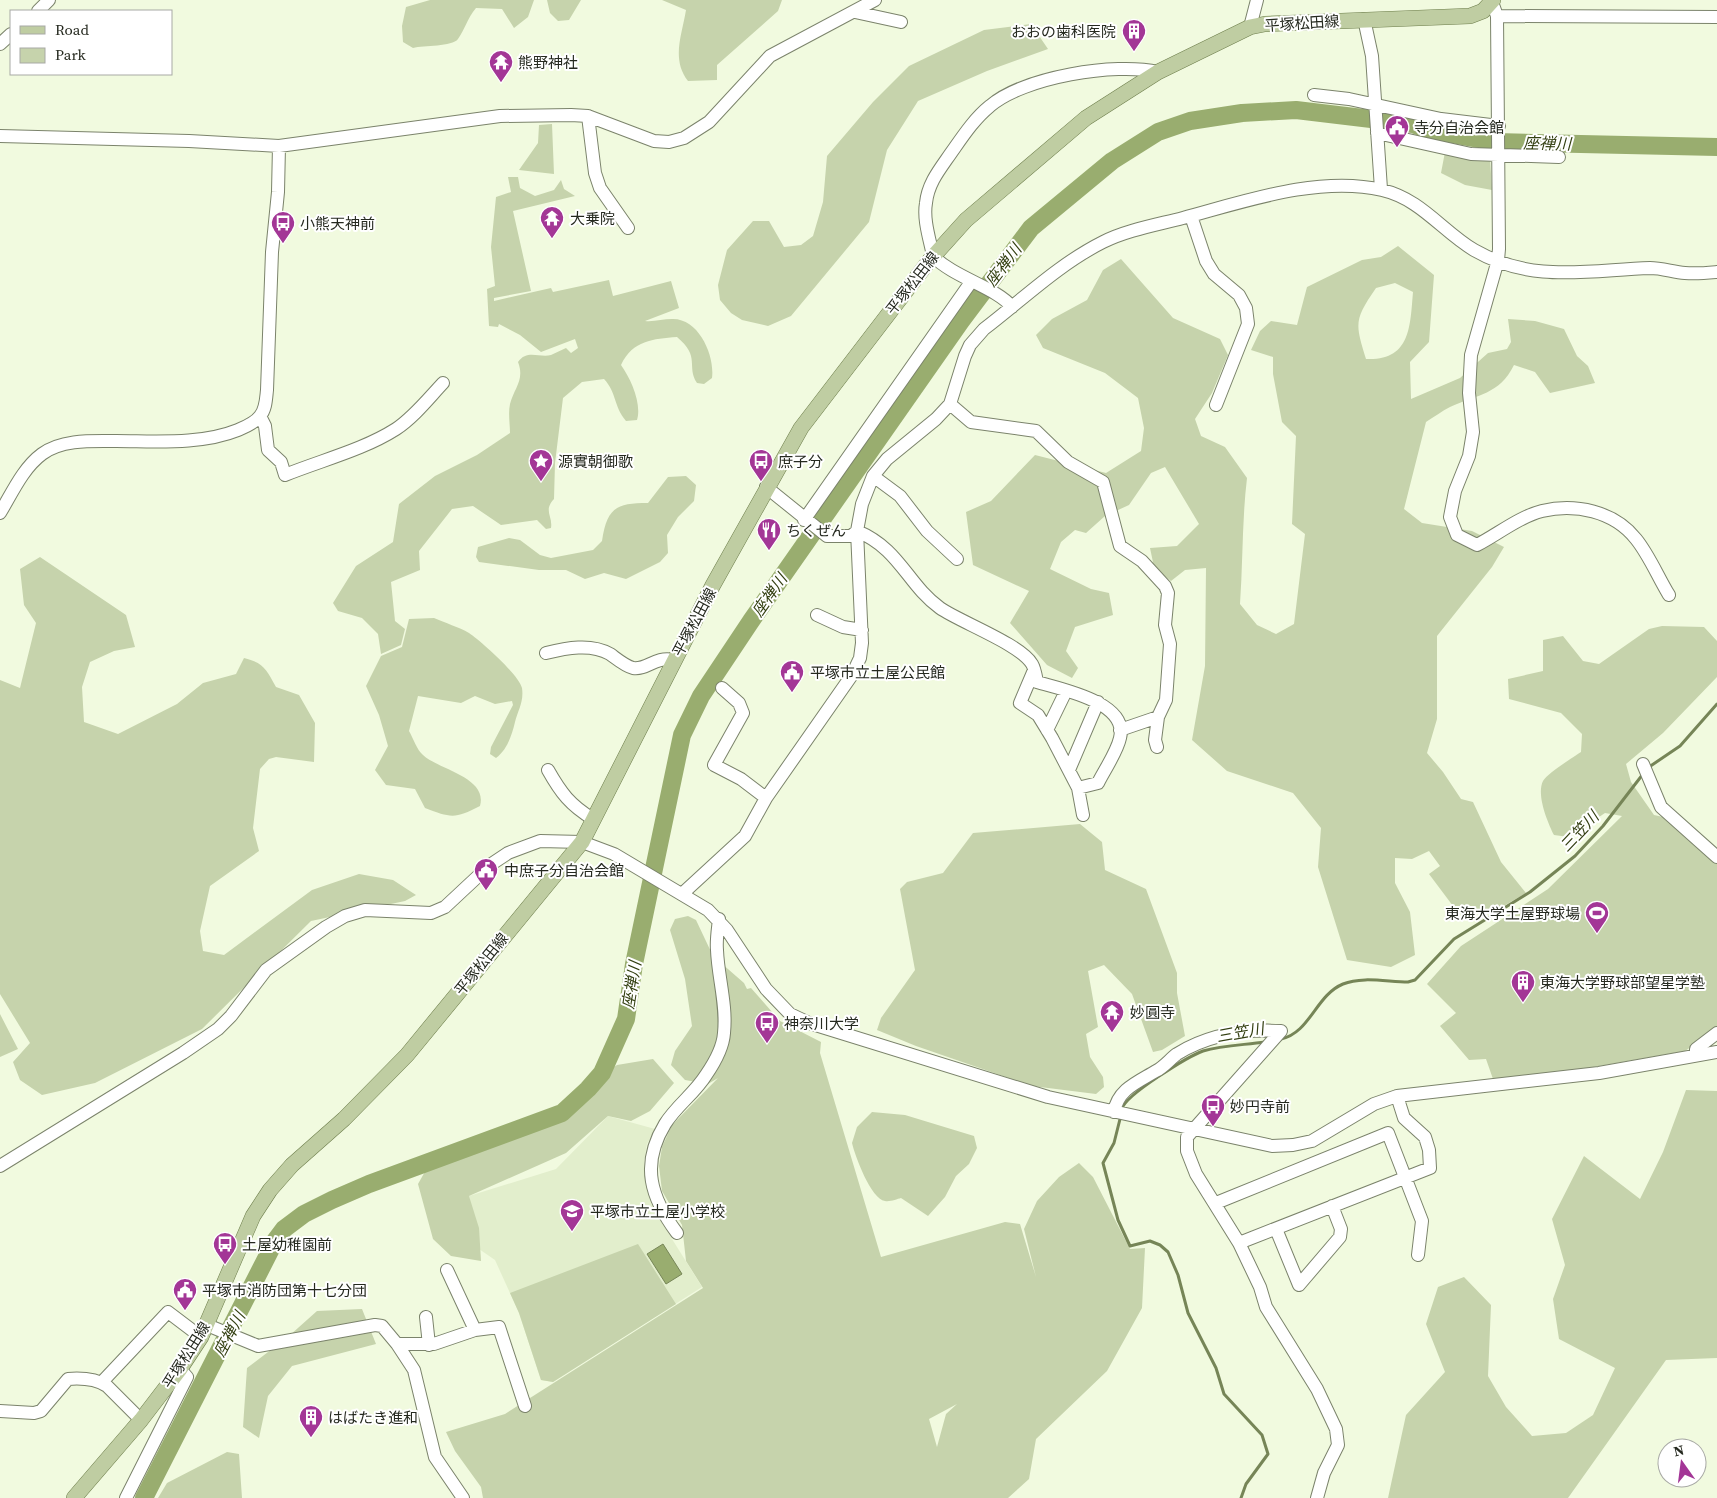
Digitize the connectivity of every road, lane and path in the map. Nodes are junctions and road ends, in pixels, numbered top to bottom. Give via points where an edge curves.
1 (49, 0) edge
2 (875, 0) edge
3 (1257, 0) edge
4 (1494, 6) edge
5 (39, 10) edge
6 (855, 12) junction
7 (1717, 17) edge
8 (1364, 19) junction
9 (901, 22) dead end
10 (1250, 28) junction
11 (10, 35) edge
12 (0, 44) edge
13 (1158, 72) junction
14 (1314, 95) dead end
15 (1375, 104) junction
16 (588, 116) junction
17 (1499, 126) junction
18 (1377, 132) junction
19 (0, 136) edge
20 (279, 146) junction
21 (1499, 154) junction
22 (1559, 157) dead end
23 (1381, 190) junction
24 (1191, 216) junction
25 (628, 228) dead end
26 (933, 256) junction
27 (1498, 260) junction
28 (1717, 272) edge
29 (972, 282) junction
30 (1012, 307) junction
31 (443, 383) dead end
32 (950, 404) junction
33 (1216, 405) dead end
34 (260, 416) junction
35 (873, 476) junction
36 (766, 488) junction
37 (0, 513) edge
38 (806, 521) junction
39 (857, 531) junction
40 (957, 559) dead end
41 (1669, 595) dead end
42 (817, 615) dead end
43 (862, 630) junction
44 (546, 653) dead end
45 (674, 660) junction
46 (1034, 670) junction
47 (722, 688) dead end
48 (1066, 691) junction
49 (1098, 702) junction
50 (1158, 717) junction
51 (1047, 730) junction
52 (1120, 730) junction
53 (1157, 747) dead end
54 (1643, 764) dead end
55 (548, 770) dead end
56 (1068, 770) junction
57 (1078, 788) junction
58 (766, 798) junction
59 (1083, 815) dead end
60 (593, 819) junction
61 (582, 842) junction
62 (1717, 857) edge
63 (682, 894) junction
64 (719, 919) junction
65 (1717, 1033) edge
66 (1717, 1052) edge
67 (1696, 1054) junction
68 (1397, 1096) junction
69 (1120, 1114) junction
70 (1194, 1129) junction
71 (0, 1166) edge
72 (1404, 1177) junction
73 (1216, 1203) junction
74 (1332, 1206) junction
75 (1276, 1229) junction
76 (677, 1233) dead end
77 (1239, 1243) junction
78 (1418, 1255) dead end
79 (447, 1270) dead end
80 (426, 1317) dead end
81 (475, 1330) junction
82 (204, 1331) junction
83 (397, 1344) junction
84 (429, 1344) junction
85 (180, 1369) junction
86 (102, 1382) junction
87 (525, 1406) dead end
88 (0, 1411) edge
89 (141, 1420) junction
90 (74, 1498) edge
91 (126, 1498) edge
92 (463, 1498) edge
93 (1317, 1498) edge

1 - 5 street
2 - 6 street
3 - 10 street
4 - 7 street
4 - 8 main road, 平塚松田線 via 1470,16
4 - 17 street
6 - 9 street
6 - 16 street via 770,56 709,122 684,138 654,141
8 - 10 main road, 平塚松田線 via 1265,24
8 - 15 street via 1372,56
10 - 13 main road, 平塚松田線
11 - 12 street
13 - 26 main road, 平塚松田線 via 1086,118 966,220
13 - 26 street via 1144,69 1093,71 1046,80 990,105 971,124 932,181 925,204
14 - 15 street
15 - 17 street via 1441,119
15 - 18 street
16 - 20 street via 500,116
16 - 25 street via 600,188
17 - 21 street
18 - 21 street via 1471,154
18 - 23 street
19 - 20 street
20 - 34 street via 266,405
21 - 22 street
21 - 27 street
23 - 24 street via 1317,187
23 - 27 street via 1408,200 1474,250
24 - 30 street via 1103,242 1063,267
24 - 33 street via 1214,274 1240,295 1246,308 1248,324
26 - 29 street
26 - 36 main road, 平塚松田線 via 801,428
27 - 28 street via 1531,271 1563,274 1650,268 1684,273
27 - 41 street via 1471,355 1469,393 1473,432 1450,517 1457,535 1477,545 1542,511 1577,508 1596,512 1619,522 1636,539
29 - 30 street via 1007,300
29 - 38 street
30 - 32 street via 970,345
31 - 34 street via 396,428 368,443 285,474 281,462 268,450 265,426
32 - 35 street via 936,420 887,459
32 - 50 street via 971,422 1036,431 1068,462 1103,482 1120,546 1142,561 1168,593 1165,625 1170,644 1166,700
34 - 37 street via 229,434 172,441 83,441 54,447 41,454 26,470
35 - 39 street via 862,504
35 - 40 street via 900,496 927,531
36 - 38 street
36 - 45 main road, 平塚松田線
38 - 39 street via 830,536 851,536
39 - 43 street
39 - 46 street via 873,537 892,553 908,575 940,607 1026,657
42 - 43 street via 843,627
43 - 58 street via 860,658 852,675
44 - 45 street via 594,648 633,668 663,658
45 - 60 main road, 平塚松田線
46 - 48 street via 1037,682
46 - 51 street via 1020,703 1038,714
47 - 58 street via 739,703 743,713 714,765 741,778
48 - 49 street
48 - 51 street
49 - 52 street via 1110,710
49 - 56 street
50 - 52 street
50 - 53 street
51 - 56 street
52 - 57 street via 1121,737 1098,783
54 - 62 street via 1661,807
55 - 60 street via 575,808
56 - 57 street
57 - 59 street
58 - 63 street via 745,836
60 - 61 main road, 平塚松田線
61 - 63 street via 614,854
61 - 71 street via 540,841 508,853 445,907 431,913 365,910 326,926 266,970 218,1028
61 - 82 main road, 平塚松田線 via 407,1055 270,1190 253,1216
63 - 64 street
64 - 69 street via 766,989 790,1014 1048,1097
64 - 76 street via 716,949 724,1033 719,1052 697,1089 665,1124 654,1147 651,1169 652,1191
65 - 67 street via 1696,1049
66 - 67 street
67 - 68 street via 1599,1073
68 - 70 street via 1374,1104 1312,1141 1293,1145 1272,1146
68 - 72 street via 1404,1118 1425,1137 1429,1150 1430,1168
69 - 70 street
69 - 70 street via 1122,1093 1197,1043 1226,1034 1281,1031
70 - 73 street via 1187,1137 1187,1151 1196,1174
72 - 73 street via 1388,1133
72 - 74 street
72 - 78 street via 1422,1221
73 - 77 street
74 - 75 street
74 - 75 street via 1341,1229 1340,1237 1300,1285
75 - 77 street
77 - 93 street via 1266,1306 1317,1389 1336,1429 1338,1445 1324,1473
79 - 81 street
80 - 84 street
81 - 84 street
81 - 87 street via 498,1327
82 - 83 street via 266,1346 374,1324 382,1326
82 - 85 main road, 平塚松田線
82 - 86 street via 168,1312
83 - 84 street
83 - 92 street via 414,1370 435,1457
85 - 89 main road, 平塚松田線
85 - 91 street via 187,1377
86 - 88 street via 68,1379 41,1411
86 - 89 street
89 - 90 main road, 平塚松田線

